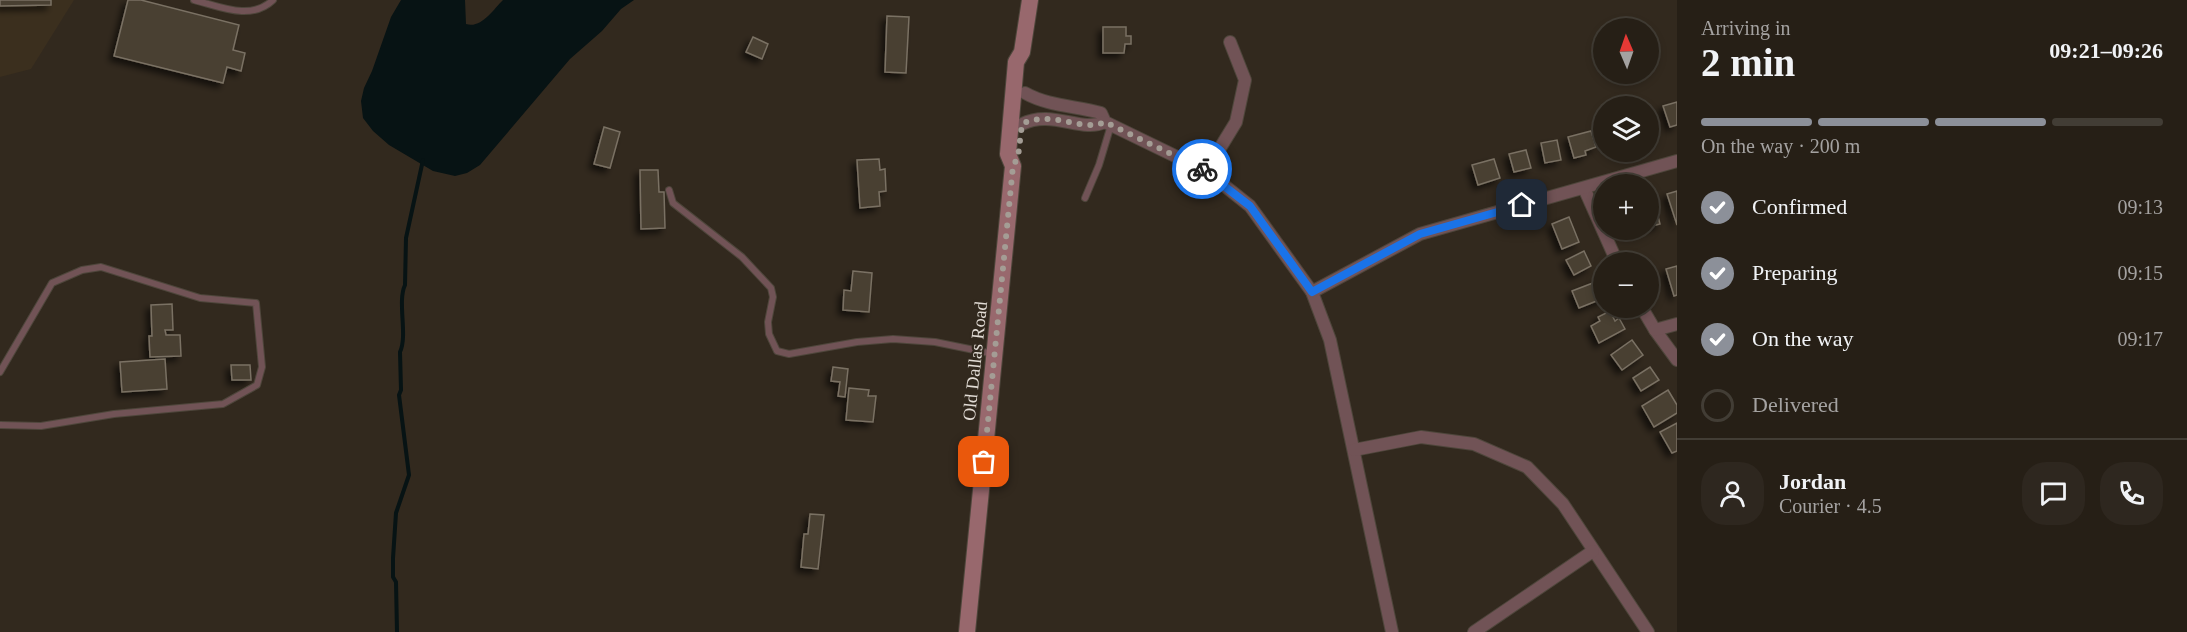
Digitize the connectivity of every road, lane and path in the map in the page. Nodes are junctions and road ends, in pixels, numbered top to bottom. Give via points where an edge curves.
1 (194, 0) edge
2 (273, 0) edge
3 (1030, 0) edge
4 (1230, 42) dead end
5 (1022, 52) junction
6 (1025, 93) junction
7 (1022, 124) junction
8 (1108, 124) junction
9 (1677, 161) edge
10 (1013, 166) junction
11 (1206, 171) junction
12 (1584, 188) junction
13 (669, 190) dead end
14 (1085, 198) dead end
15 (1613, 252) edge
16 (1312, 292) junction
17 (1648, 318) edge
18 (1677, 324) edge
19 (1655, 330) junction
20 (995, 354) junction
21 (1677, 360) edge
22 (0, 372) edge
23 (0, 425) edge
24 (1354, 450) junction
25 (1593, 550) junction
26 (968, 632) edge
27 (1392, 632) edge
28 (1474, 632) edge
29 (1648, 632) edge

1 - 2 lane via 254,12
3 - 5 main road, Old Dallas Road
4 - 11 street via 1245,80 1236,122
5 - 6 main road, Old Dallas Road via 1027,64
5 - 10 main road, Old Dallas Road via 1016,62 1008,154
6 - 7 main road, Old Dallas Road
6 - 8 street via 1051,104 1101,113
7 - 8 street via 1033,118
7 - 10 main road, Old Dallas Road via 1018,157
8 - 11 street
8 - 14 lane via 1099,165
9 - 12 street
10 - 20 main road, Old Dallas Road
11 - 16 street via 1250,206
12 - 15 street
12 - 16 street via 1420,234
13 - 20 lane via 673,203 742,257 771,288 769,334 777,351 789,354 893,339 935,342
16 - 24 street via 1330,340
17 - 19 street
18 - 19 street
19 - 21 street
20 - 26 main road, Old Dallas Road
22 - 23 lane via 52,283 82,270 101,267 200,298 256,303 262,368 257,385 223,404 114,414 41,426
24 - 25 street via 1421,437 1474,444 1527,467 1563,504
24 - 27 street
25 - 28 street
25 - 29 street

